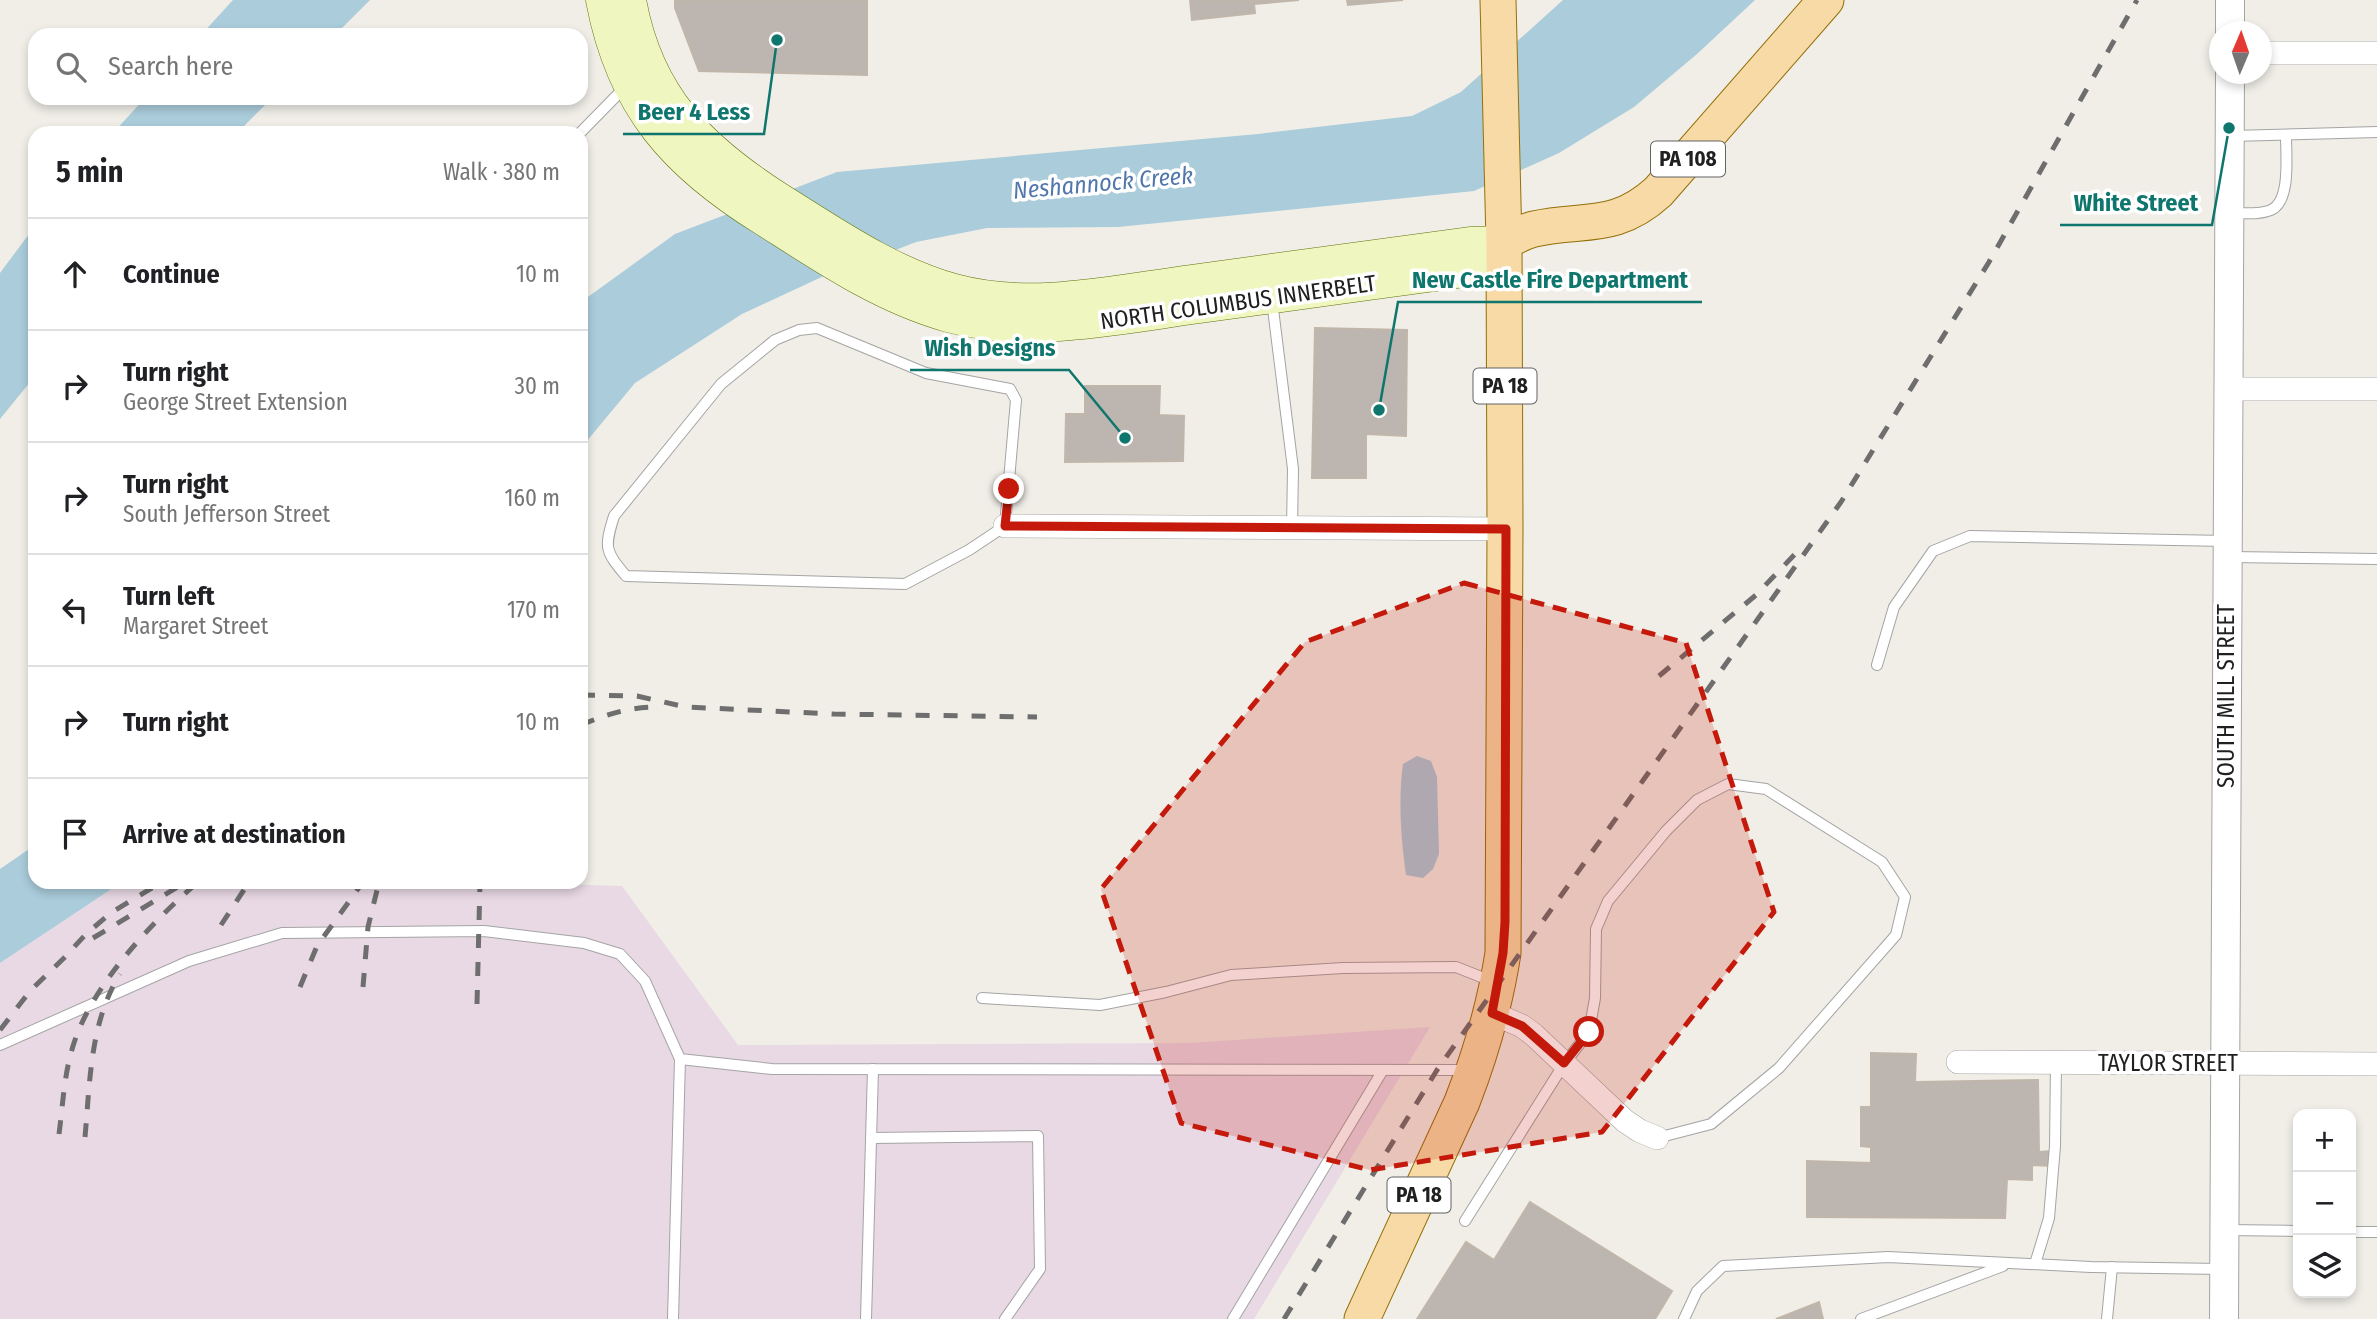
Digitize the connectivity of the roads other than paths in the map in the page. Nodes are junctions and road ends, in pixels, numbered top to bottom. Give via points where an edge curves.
1 (602, 0) edge
2 (630, 0) edge
3 (1826, 0) edge
4 (2230, 0) edge
5 (1498, 4) edge
6 (2230, 21) edge
7 (2377, 52) edge
8 (2272, 53) edge
9 (629, 83) junction
10 (2230, 84) edge
11 (587, 126) edge
12 (2377, 132) edge
13 (2229, 136) junction
14 (2286, 136) junction
15 (2229, 213) junction
16 (1504, 242) junction
17 (1270, 284) junction
18 (2227, 389) junction
19 (2377, 389) edge
20 (1005, 526) junction
21 (1292, 528) junction
22 (1506, 529) junction
23 (2226, 549) junction
24 (2377, 559) edge
25 (1877, 664) dead end
26 (982, 998) dead end
27 (1495, 998) junction
28 (0, 1045) edge
29 (680, 1059) junction
30 (1958, 1062) dead end
31 (1564, 1063) junction
32 (2056, 1063) junction
33 (2226, 1063) junction
34 (2377, 1064) edge
35 (873, 1069) junction
36 (1383, 1070) junction
37 (1474, 1070) junction
38 (871, 1138) junction
39 (1657, 1138) joint
40 (1465, 1221) dead end
41 (2225, 1230) junction
42 (2293, 1231) edge
43 (2356, 1232) edge
44 (2377, 1232) edge
45 (2009, 1263) junction
46 (2035, 1264) junction
47 (2112, 1267) junction
48 (2225, 1269) junction
49 (673, 1319) edge
50 (866, 1319) edge
51 (1005, 1319) edge
52 (1233, 1319) edge
53 (1362, 1319) edge
54 (1684, 1319) edge
55 (1865, 1319) edge
56 (2107, 1319) edge
57 (2224, 1319) edge

1 - 9 main road, NORTH COLUMBUS INNERBELT
2 - 17 main road, NORTH COLUMBUS INNERBELT via 649,62 673,108 704,144 771,194 903,273 957,291 1030,298
3 - 16 main road, PA 108 via 1647,203 1603,222 1532,229
4 - 6 street
5 - 16 main road, PA 18
7 - 8 street
9 - 11 lane
9 - 17 main road, NORTH COLUMBUS INNERBELT via 667,144 710,184 841,268 924,309 1002,324 1089,322
10 - 13 street, SOUTH MILL STREET
12 - 14 lane
13 - 14 lane
13 - 15 street, SOUTH MILL STREET
14 - 15 lane via 2281,202 2271,210
15 - 18 street, SOUTH MILL STREET
16 - 17 main road, NORTH COLUMBUS INNERBELT via 1472,270
16 - 22 main road, PA 18
17 - 21 lane via 1293,469
18 - 19 street
18 - 23 street, SOUTH MILL STREET
20 - 20 lane via 1016,400 1010,389 926,373 817,328 775,340 721,384 614,516 607,538 609,556 626,576 905,584
20 - 21 street
21 - 22 street
22 - 27 main road, PA 18 via 1505,922
23 - 24 lane
23 - 25 lane via 1970,536 1933,551 1894,607
23 - 33 street, SOUTH MILL STREET
26 - 27 lane via 1100,1005 1231,975 1456,967
27 - 31 street
27 - 37 main road, PA 18
28 - 29 lane via 189,961 282,933 484,931 584,943 620,954 645,981
29 - 35 lane via 772,1069
29 - 49 lane
30 - 32 street, TAYLOR STREET
31 - 39 street via 1625,1121
31 - 39 lane via 1589,1032 1595,998 1596,929 1608,901 1665,831 1697,800 1728,784 1766,789 1882,862 1905,897 1896,934 1779,1068 1711,1124
31 - 40 lane
32 - 33 street, TAYLOR STREET
32 - 46 lane via 2049,1218
33 - 34 street, TAYLOR STREET
33 - 41 street, SOUTH MILL STREET
35 - 36 lane
35 - 38 lane
36 - 37 lane
36 - 52 lane
37 - 53 main road, PA 18
38 - 50 lane
38 - 51 lane via 1038,1136 1040,1269
41 - 42 lane
41 - 48 street, SOUTH MILL STREET
43 - 44 lane
45 - 46 lane
45 - 54 lane via 1888,1258 1723,1266 1697,1291
45 - 55 lane
46 - 47 lane
47 - 48 lane
47 - 56 lane
48 - 57 street, SOUTH MILL STREET

